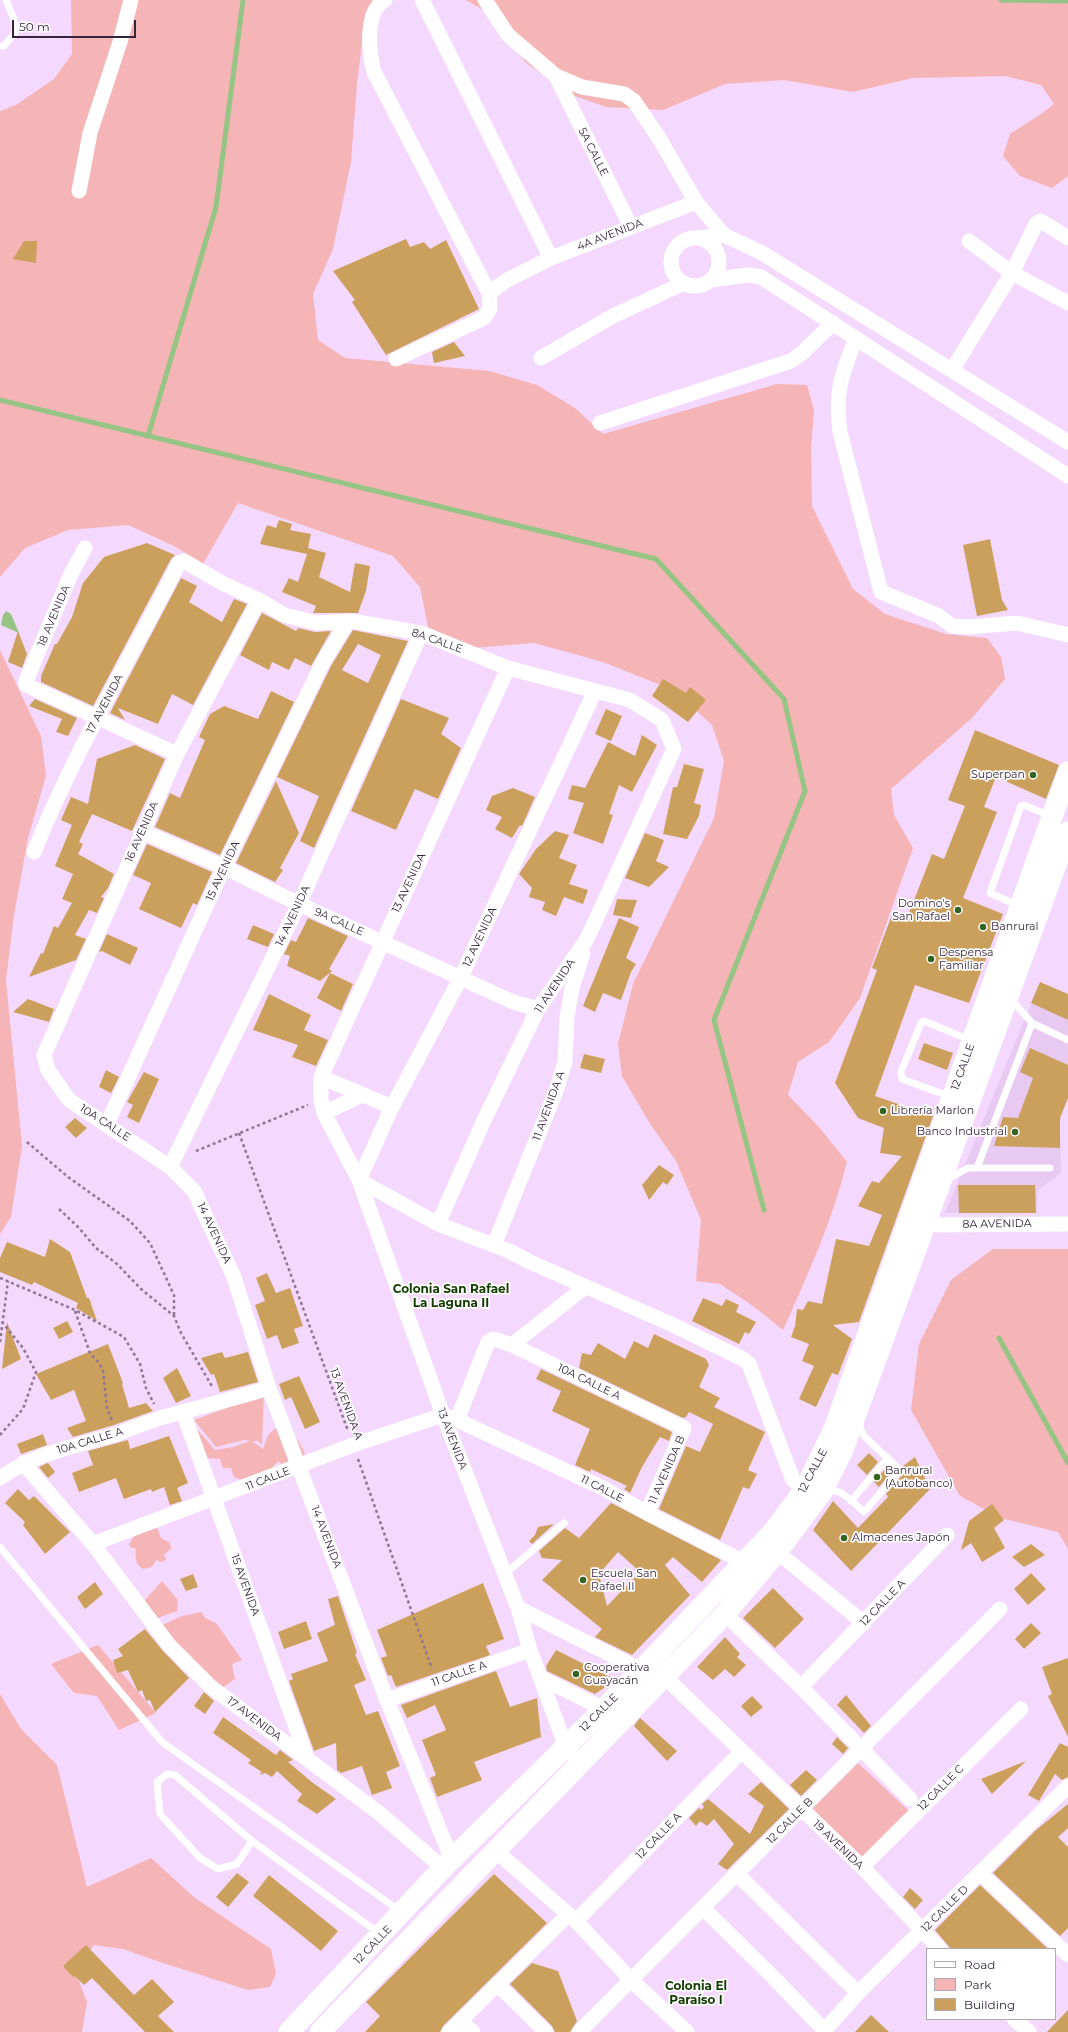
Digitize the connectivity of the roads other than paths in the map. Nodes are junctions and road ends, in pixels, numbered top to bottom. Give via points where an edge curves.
1 (6, 0) edge
2 (131, 0) edge
3 (385, 0) edge
4 (422, 0) edge
5 (485, 0) edge
6 (0, 46) edge
7 (556, 76) junction
8 (79, 191) dead end
9 (696, 202) junction
10 (631, 227) junction
11 (724, 235) junction
12 (697, 238) junction
13 (1068, 238) edge
14 (969, 241) dead end
15 (551, 258) junction
16 (1012, 273) junction
17 (710, 280) junction
18 (684, 283) junction
19 (489, 293) junction
20 (1068, 303) edge
21 (833, 323) junction
22 (856, 338) junction
23 (541, 358) dead end
24 (396, 359) dead end
25 (952, 370) junction
26 (600, 423) dead end
27 (1068, 442) edge
28 (1068, 476) edge
29 (85, 548) dead end
30 (184, 561) joint
31 (259, 600) junction
32 (348, 621) junction
33 (421, 633) junction
34 (1068, 634) edge
35 (508, 668) junction
36 (595, 691) junction
37 (97, 718) junction
38 (674, 749) joint
39 (177, 754) junction
40 (1068, 772) edge
41 (1052, 817) junction
42 (141, 831) junction
43 (1068, 832) edge
44 (34, 852) dead end
45 (224, 867) junction
46 (299, 904) junction
47 (1020, 906) junction
48 (587, 939) junction
49 (382, 941) junction
50 (461, 977) junction
51 (1008, 996) junction
52 (538, 1009) junction
53 (1032, 1023) junction
54 (1068, 1040) edge
55 (972, 1041) junction
56 (48, 1070) joint
57 (320, 1077) junction
58 (362, 1095) junction
59 (952, 1098) junction
60 (323, 1106) junction
61 (392, 1107) junction
62 (107, 1124) junction
63 (170, 1167) junction
64 (977, 1168) junction
65 (1050, 1168) dead end
66 (359, 1180) junction
67 (940, 1183) junction
68 (438, 1224) junction
69 (1068, 1224) edge
70 (925, 1225) junction
71 (494, 1245) junction
72 (585, 1287) junction
73 (512, 1345) junction
74 (269, 1388) junction
75 (858, 1409) junction
76 (183, 1412) junction
77 (450, 1418) junction
78 (682, 1427) joint
79 (888, 1458) junction
80 (24, 1463) junction
81 (299, 1467) junction
82 (0, 1478) edge
83 (814, 1491) junction
84 (215, 1499) junction
85 (851, 1501) junction
86 (647, 1513) junction
87 (564, 1523) dead end
88 (947, 1535) dead end
89 (93, 1544) junction
90 (0, 1547) edge
91 (777, 1552) junction
92 (744, 1562) junction
93 (505, 1574) junction
94 (518, 1608) junction
95 (1000, 1609) dead end
96 (725, 1614) junction
97 (864, 1623) junction
98 (530, 1650) junction
99 (641, 1670) junction
100 (664, 1676) junction
101 (541, 1678) junction
102 (801, 1687) junction
103 (387, 1700) junction
104 (604, 1709) junction
105 (1021, 1709) dead end
106 (566, 1747) junction
107 (861, 1748) junction
108 (742, 1751) junction
109 (307, 1758) junction
110 (581, 1763) junction
111 (1068, 1786) edge
112 (910, 1799) dead end
113 (801, 1809) junction
114 (252, 1842) junction
115 (496, 1852) junction
116 (448, 1864) junction
117 (862, 1867) junction
118 (980, 1873) junction
119 (737, 1874) junction
120 (703, 1908) junction
121 (403, 1913) junction
122 (572, 1918) junction
123 (923, 1931) junction
124 (381, 1936) junction
125 (939, 1948) edge
126 (1068, 1955) edge
127 (631, 1980) junction
128 (497, 1984) junction
129 (858, 1993) junction
130 (1015, 2020) edge
131 (460, 2021) junction
132 (289, 2032) edge
133 (320, 2032) edge
134 (449, 2032) edge
135 (473, 2032) edge
136 (546, 2032) edge
137 (579, 2032) edge
138 (687, 2032) edge
139 (824, 2032) edge
140 (1029, 2032) edge

1 - 6 lane via 14,19 15,33 4,46
2 - 8 street via 90,133
3 - 19 street via 378,4 372,18 374,72
4 - 15 street
5 - 7 street, 5A CALLE via 508,35
7 - 9 street, 5A CALLE via 582,87 624,94 634,101
7 - 10 street, 5A CALLE
9 - 10 street, 4A AVENIDA
9 - 11 street
10 - 15 street, 4A AVENIDA
11 - 12 street
11 - 25 street via 762,253
12 - 17 street via 708,242 718,257 718,269
12 - 18 street via 683,242 671,259 674,272
13 - 16 street via 1041,221 1036,224
14 - 16 street
15 - 19 street, 4A AVENIDA via 507,280
16 - 20 street
16 - 25 street
17 - 18 street via 697,285
17 - 21 street via 748,274 761,277
18 - 23 street via 611,317
19 - 24 street via 490,309 484,318
21 - 22 street
21 - 26 street via 791,361
22 - 28 street
22 - 34 street via 840,382 837,408 840,432 880,592 939,616 952,626 1017,624
25 - 27 street
29 - 37 street, 18 AVENIDA via 26,685
30 - 31 street, 8A CALLE
30 - 37 street, 17 AVENIDA via 179,563
31 - 32 street, 8A CALLE via 284,615 300,620 317,623
31 - 39 street, 16 AVENIDA
32 - 33 street, 8A CALLE
32 - 45 street, 15 AVENIDA via 323,662
33 - 35 street, 8A CALLE
33 - 46 street, 14 AVENIDA
35 - 36 street, 8A CALLE
35 - 49 street, 13 AVENIDA
36 - 38 street, 8A CALLE via 630,700 662,720
36 - 50 street, 12 AVENIDA
37 - 39 street
37 - 44 street, 17 AVENIDA via 50,812
38 - 48 street, 11 AVENIDA
39 - 42 street, 16 AVENIDA
40 - 41 main road, 12 CALLE
41 - 47 main road, 12 CALLE
41 - 47 lane via 1021,806 990,893
42 - 45 street, 9A CALLE
42 - 56 street, 16 AVENIDA via 44,1055
43 - 51 main road, 12 CALLE
45 - 46 street, 9A CALLE
45 - 62 street, 15 AVENIDA
46 - 49 street, 9A CALLE
46 - 63 street, 14 AVENIDA
47 - 55 main road, 12 CALLE
48 - 52 street, 11 AVENIDA
48 - 71 street, 11 AVENIDA A via 572,988 567,1017 565,1062
49 - 50 street, 9A CALLE
49 - 57 street, 13 AVENIDA
50 - 52 street, 9A CALLE via 513,1002
50 - 61 street, 12 AVENIDA
51 - 53 lane
51 - 67 main road, 12 CALLE
52 - 68 street, 11 AVENIDA via 485,1118
53 - 54 lane
53 - 64 lane
55 - 59 main road, 12 CALLE
55 - 59 lane via 924,1021 901,1072 902,1079
56 - 62 street, 10A CALLE via 69,1100
57 - 58 street
57 - 60 street, 13 AVENIDA
58 - 60 street
58 - 61 street
59 - 83 main road, 12 CALLE
60 - 66 street, 13 AVENIDA
61 - 66 street, 12 AVENIDA
62 - 63 street, 10A CALLE
63 - 74 street, 14 AVENIDA via 194,1191 234,1277
64 - 65 lane
64 - 67 lane via 968,1168
66 - 68 street
66 - 77 street, 13 AVENIDA
67 - 70 main road, 12 CALLE
68 - 71 street
69 - 70 street, 8A AVENIDA
70 - 75 main road, 12 CALLE
71 - 72 street
72 - 73 street
72 - 83 street via 666,1322 749,1364 793,1480
73 - 77 street, 10A CALLE A via 494,1339 488,1342
73 - 78 street, 10A CALLE A
74 - 76 street, 10A CALLE A
74 - 81 street, 14 AVENIDA
75 - 79 lane via 863,1435
75 - 83 main road, 12 CALLE via 843,1450
76 - 80 street, 10A CALLE A via 69,1446
76 - 84 street, 15 AVENIDA
77 - 81 street, 11 CALLE via 353,1445
77 - 86 street, 11 CALLE via 603,1488
77 - 93 street, 13 AVENIDA
78 - 86 street, 11 AVENIDA B via 684,1432
79 - 85 lane
79 - 85 lane via 900,1470 864,1512
80 - 82 street, 10A CALLE A
80 - 89 street, 17 AVENIDA
81 - 84 street, 11 CALLE
81 - 103 street, 14 AVENIDA
83 - 85 lane via 834,1490
83 - 91 main road, 12 CALLE
83 - 92 main road, 12 CALLE
84 - 89 street, 11 CALLE
84 - 109 street, 15 AVENIDA
86 - 92 street, 11 CALLE
87 - 93 lane
88 - 97 street, 12 CALLE A
89 - 109 street, 17 AVENIDA via 169,1645 206,1682
90 - 121 lane via 162,1742
91 - 96 main road, 12 CALLE
91 - 97 street
92 - 99 main road, 12 CALLE
93 - 94 street, 13 AVENIDA
94 - 98 street, 13 AVENIDA
94 - 99 street
95 - 107 street, 12 CALLE B
96 - 100 main road, 12 CALLE
96 - 102 street
97 - 102 street, 12 CALLE A
98 - 101 street, 13 AVENIDA
98 - 103 street, 11 CALLE A
99 - 104 main road, 12 CALLE
100 - 108 street, 19 AVENIDA
100 - 110 main road, 12 CALLE
101 - 104 street
101 - 106 street, 13 AVENIDA
102 - 107 street
103 - 116 street, 14 AVENIDA
104 - 106 main road, 12 CALLE
105 - 117 street, 12 CALLE C
106 - 110 street, 13 AVENIDA
106 - 116 main road, 12 CALLE
107 - 112 street
107 - 113 street, 12 CALLE B
108 - 113 street, 19 AVENIDA
108 - 122 street, 12 CALLE A
109 - 116 street, 17 AVENIDA
110 - 115 main road, 12 CALLE
111 - 118 street, 12 CALLE D
113 - 117 street, 19 AVENIDA
113 - 119 street, 12 CALLE B
114 - 114 lane via 175,1775 167,1774 157,1782 160,1814 200,1858 218,1869 237,1864
114 - 124 lane
115 - 122 street
115 - 133 main road, 12 CALLE
116 - 121 main road, 12 CALLE
117 - 123 street, 19 AVENIDA
118 - 123 street, 12 CALLE D
118 - 126 street
119 - 120 street, 12 CALLE B
119 - 129 street
120 - 127 street, 12 CALLE B
120 - 139 street
121 - 124 main road, 12 CALLE
122 - 127 street
122 - 128 street, 12 CALLE A
123 - 125 street, 19 AVENIDA
123 - 129 street, 12 CALLE D
124 - 132 main road, 12 CALLE
127 - 137 street, 12 CALLE B
127 - 138 street
128 - 131 street, 12 CALLE A
128 - 136 street
129 - 139 street, 12 CALLE D
130 - 140 street
131 - 134 street, 12 CALLE A
131 - 135 street

